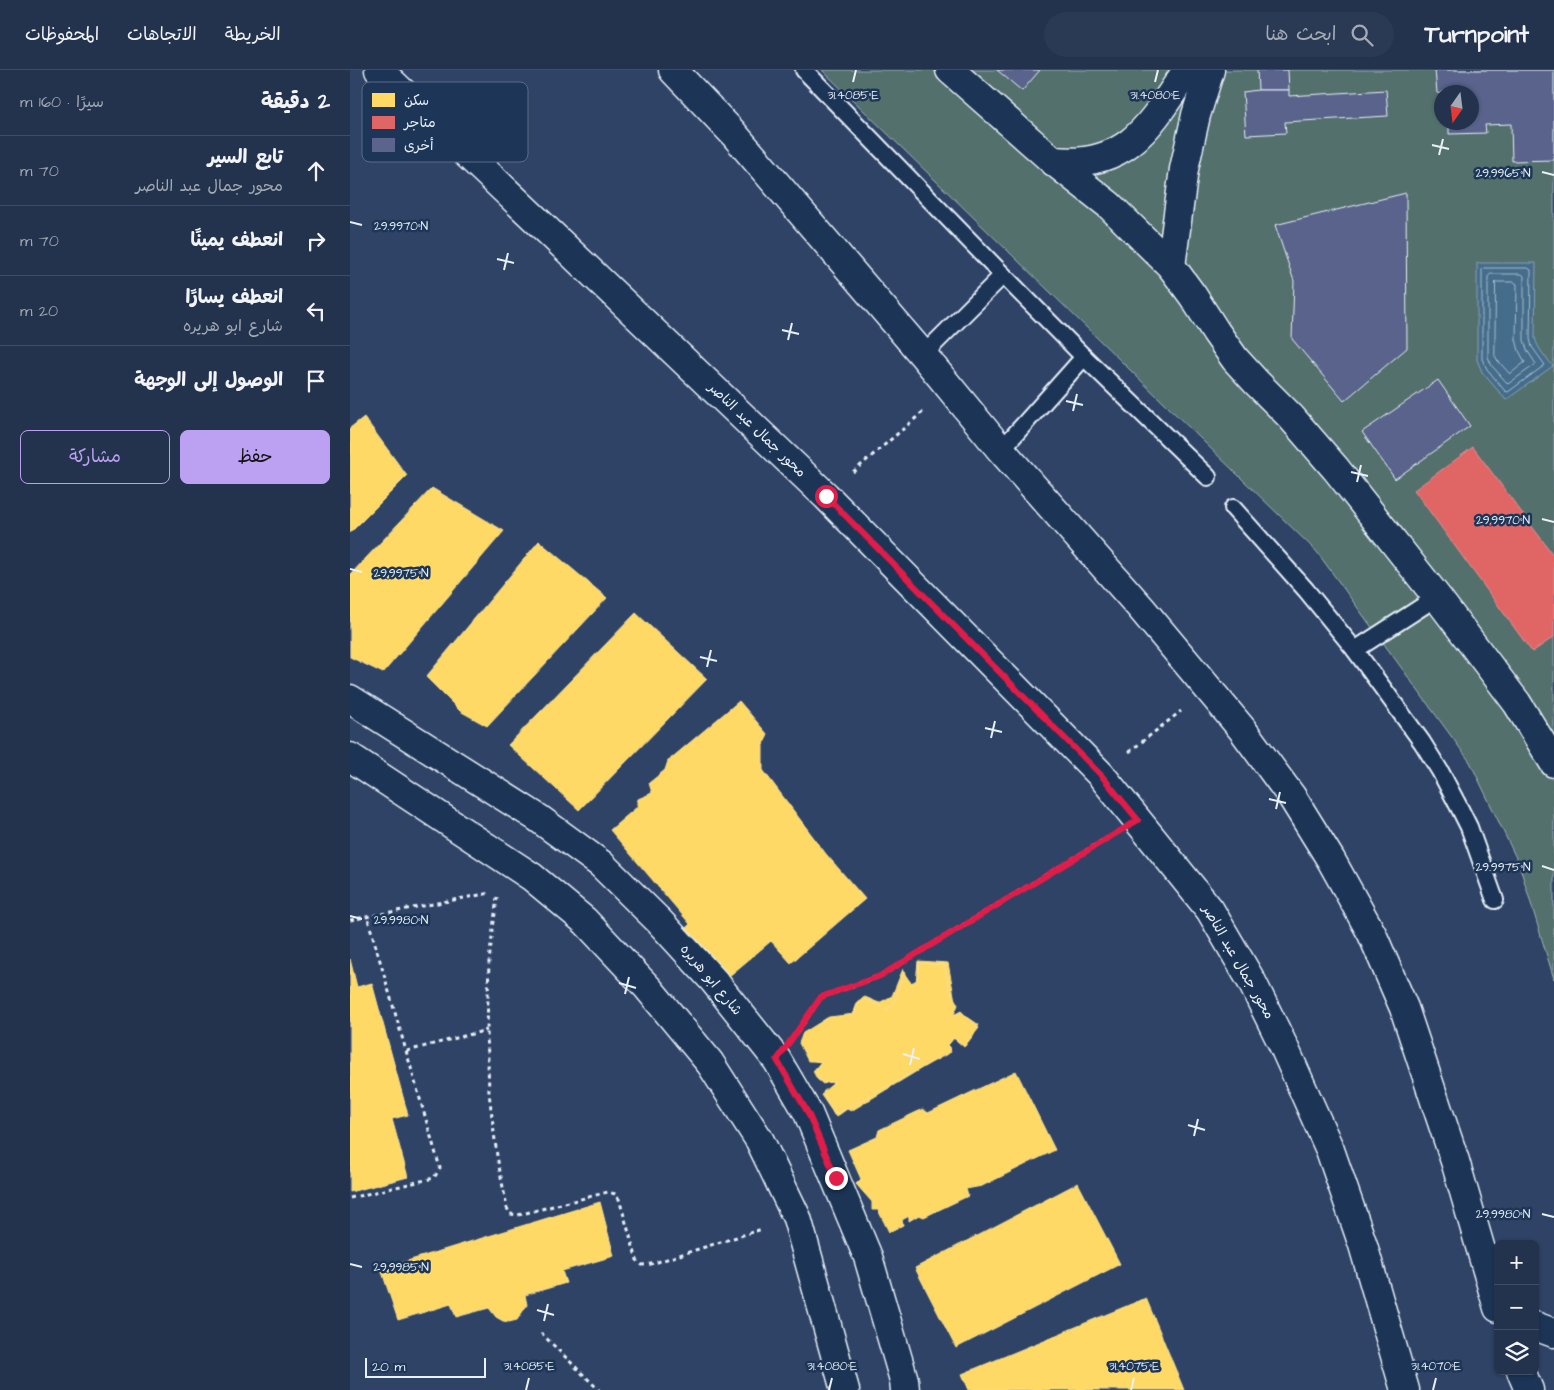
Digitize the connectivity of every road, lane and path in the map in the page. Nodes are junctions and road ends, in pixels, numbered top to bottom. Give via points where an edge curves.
1 (673, 70) edge
2 (804, 70) edge
3 (950, 70) edge
4 (1187, 70) edge
5 (1210, 70) edge
6 (381, 71) edge
7 (393, 82) edge
8 (476, 162) edge
9 (1053, 162) junction
10 (1170, 266) junction
11 (1003, 275) junction
12 (923, 355) junction
13 (1084, 357) junction
14 (950, 389) junction
15 (1001, 450) junction
16 (1208, 477) dead end
17 (826, 496) junction
18 (1233, 508) dead end
19 (1437, 597) junction
20 (1355, 650) junction
21 (1209, 689) junction
22 (350, 699) edge
23 (350, 757) edge
24 (1554, 763) edge
25 (1101, 775) junction
26 (1138, 820) junction
27 (1495, 900) dead end
28 (367, 916) junction
29 (350, 920) edge
30 (487, 1030) junction
31 (407, 1051) junction
32 (777, 1060) junction
33 (350, 1198) edge
34 (797, 1218) junction
35 (1494, 1294) edge
36 (1539, 1327) edge
37 (1554, 1332) edge
38 (541, 1333) dead end
39 (1523, 1375) edge
40 (906, 1387) edge
41 (599, 1390) edge
42 (845, 1390) edge
43 (1406, 1390) edge
44 (1529, 1390) edge

1 - 12 main road via 733,133
2 - 11 lane
3 - 9 main road
4 - 9 main road via 1148,127 1125,147 1090,161
5 - 10 main road via 1184,169
6 - 7 main road, محور جمال عبد الناصر
8 - 17 main road, محور جمال عبد الناصر
9 - 10 main road via 1109,205
10 - 19 main road via 1235,359 1336,469
11 - 12 lane
11 - 13 lane
12 - 14 main road
13 - 15 lane
13 - 16 lane
14 - 15 main road
14 - 17 path
15 - 21 main road via 1142,608
17 - 25 main road, محور جمال عبد الناصر
18 - 20 lane
19 - 20 lane
19 - 24 main road via 1516,703
20 - 27 lane via 1422,742 1451,790 1469,827
21 - 25 path
21 - 35 main road via 1292,796 1372,934 1404,1008 1431,1087
22 - 32 main road, شارع ابو هريره via 538,818 601,864 714,981
23 - 34 main road via 532,876 585,922 648,988 710,1062 760,1141
25 - 26 main road, محور جمال عبد الناصر
26 - 32 path via 880,976 821,997
26 - 43 main road, محور جمال عبد الناصر via 1210,910 1252,982 1284,1047 1330,1150 1363,1245
28 - 29 path
28 - 30 path via 497,891 489,961
28 - 31 path
30 - 31 path
30 - 34 path via 489,1093 497,1156 510,1214 518,1215 608,1192 615,1194 637,1260 642,1265
31 - 33 path via 440,1168 434,1178
32 - 40 main road, شارع ابو هريره via 808,1113 868,1257
34 - 42 main road
36 - 37 main road
38 - 41 path
39 - 44 main road

